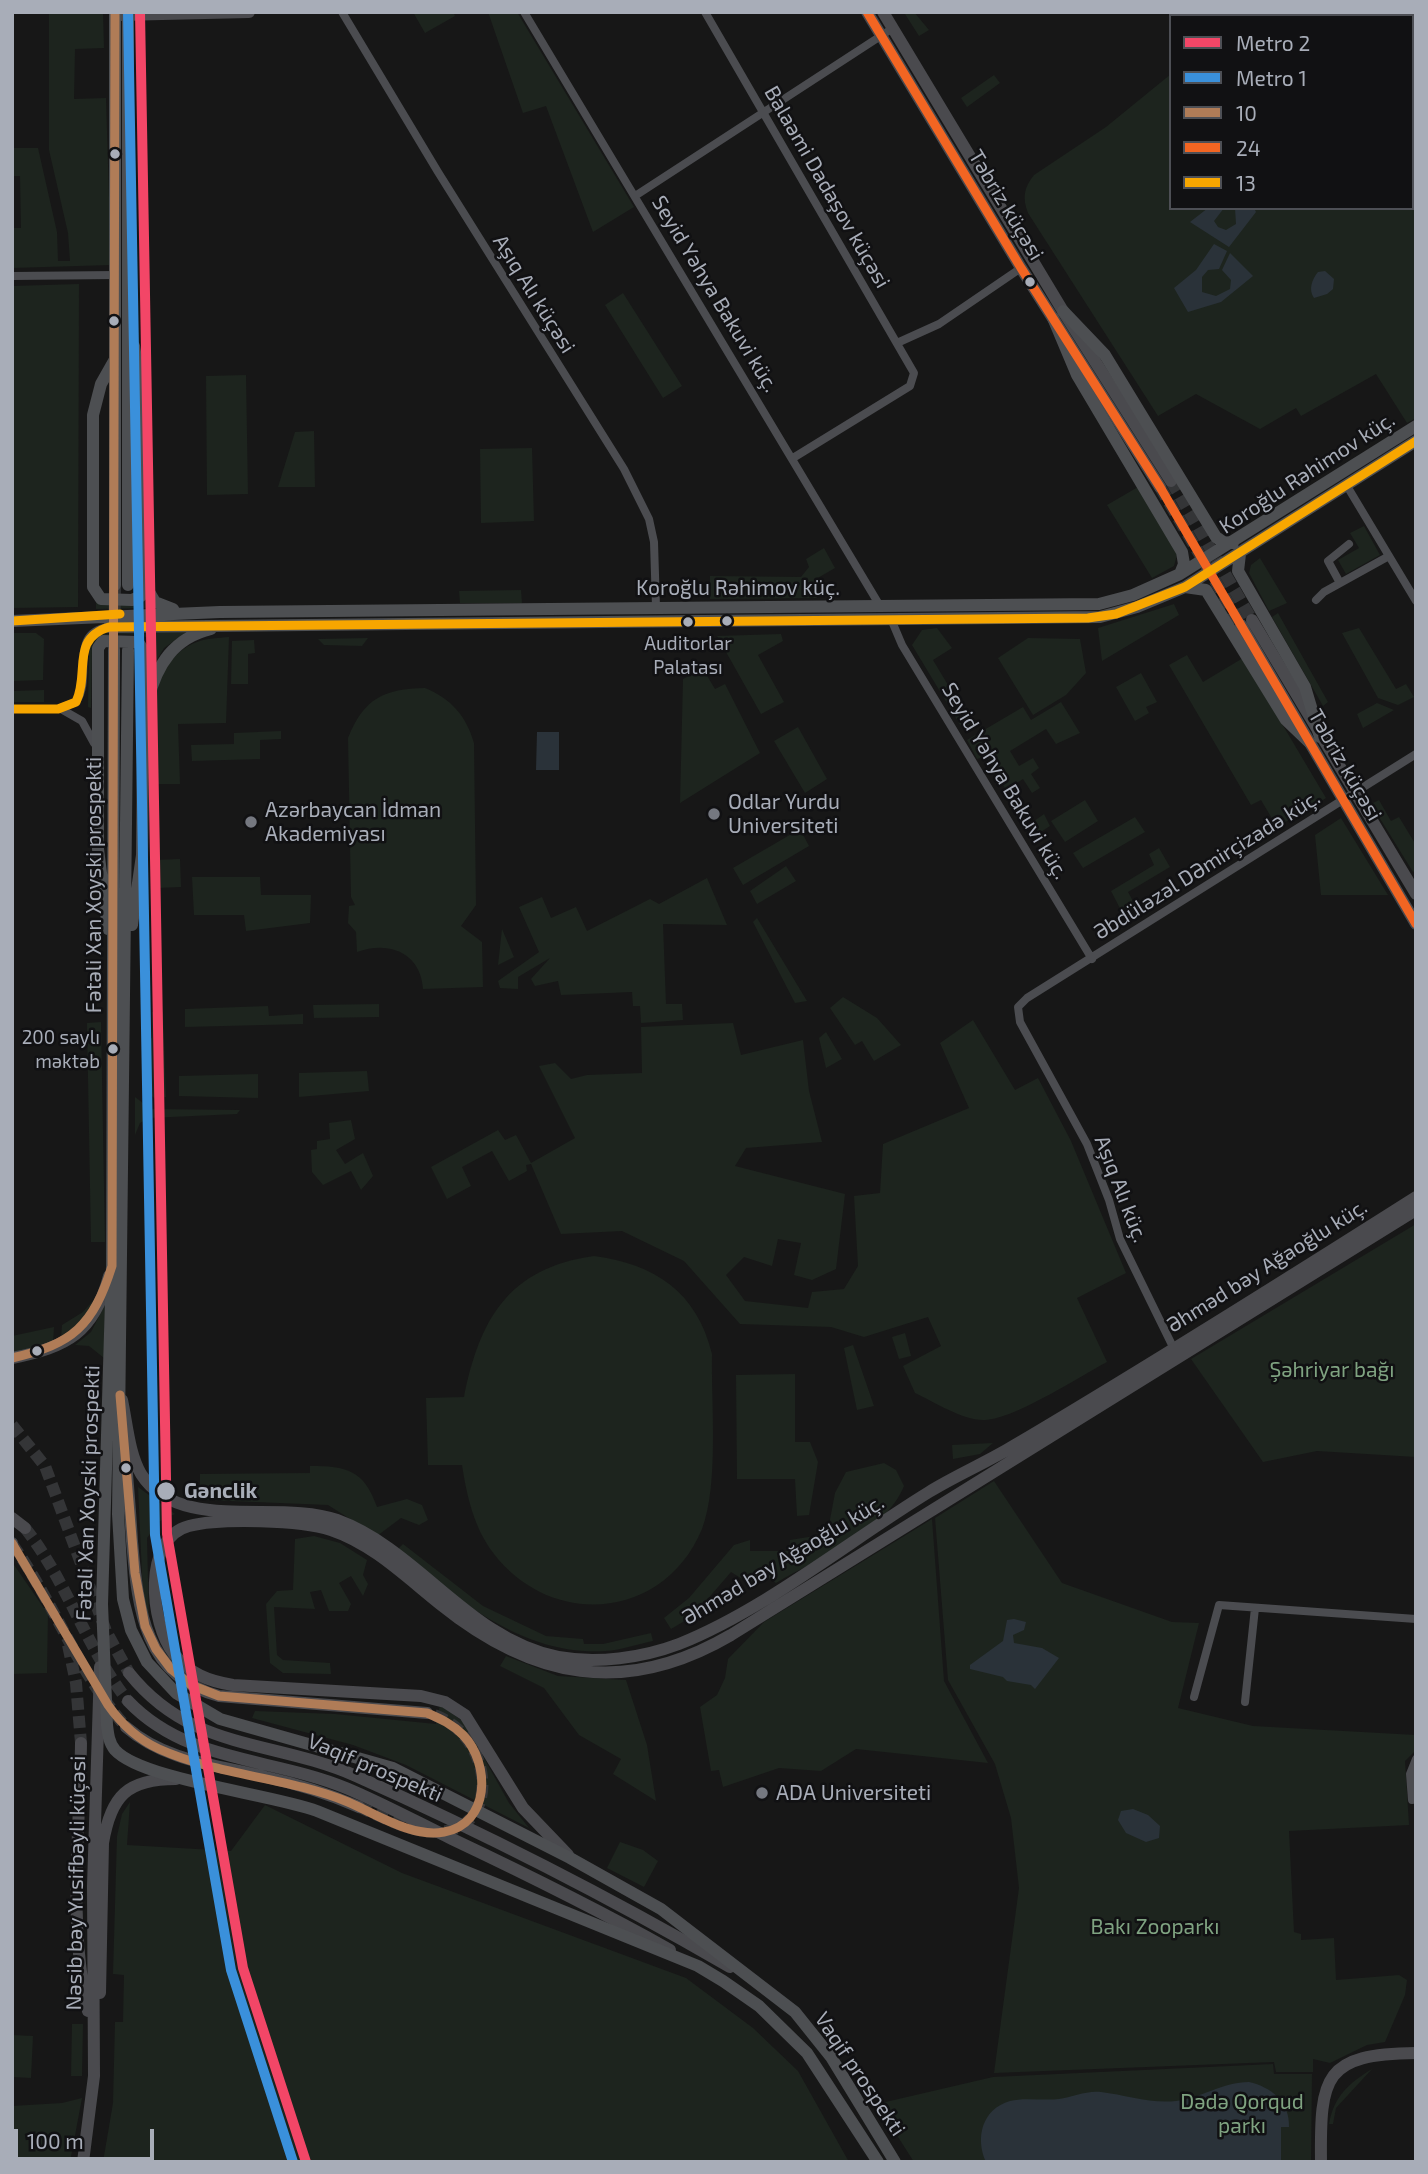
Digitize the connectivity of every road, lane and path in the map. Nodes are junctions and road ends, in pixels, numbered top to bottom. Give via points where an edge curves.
1 (249, 12) edge
2 (342, 12) edge
3 (524, 12) edge
4 (705, 12) edge
5 (867, 12) edge
6 (883, 12) edge
7 (121, 14) edge
8 (893, 28) junction
9 (881, 36) junction
10 (764, 113) junction
11 (635, 196) junction
12 (1021, 268) junction
13 (116, 275) junction
14 (12, 276) edge
15 (1058, 314) junction
16 (129, 329) junction
17 (897, 343) junction
18 (115, 360) junction
19 (1416, 426) edge
20 (1416, 441) edge
21 (793, 458) junction
22 (1165, 484) tunnel mouth
23 (1347, 486) junction
24 (1349, 544) dead end
25 (1236, 549) junction
26 (1389, 556) junction
27 (1180, 574) junction
28 (1340, 583) junction
29 (145, 585) junction
30 (93, 587) junction
31 (1185, 587) junction
32 (878, 600) junction
33 (1316, 600) dead end
34 (1416, 601) edge
35 (656, 607) junction
36 (194, 612) junction
37 (891, 619) junction
38 (61, 620) junction
39 (12, 621) edge
40 (1247, 623) tunnel mouth
41 (232, 625) junction
42 (109, 627) joint
43 (121, 650) tunnel mouth
44 (12, 709) edge
45 (58, 709) junction
46 (143, 727) junction
47 (1315, 740) junction
48 (1416, 754) edge
49 (98, 757) junction
50 (1348, 796) junction
51 (1416, 894) edge
52 (1416, 924) edge
53 (120, 957) junction
54 (1092, 959) junction
55 (1018, 1007) joint
56 (1416, 1197) edge
57 (1416, 1210) edge
58 (112, 1266) junction
59 (1173, 1347) junction
60 (12, 1358) edge
61 (120, 1395) junction
62 (938, 1487) junction
63 (947, 1500) junction
64 (12, 1518) edge
65 (25, 1528) tunnel mouth
66 (102, 1604) junction
67 (1255, 1608) junction
68 (1416, 1619) edge
69 (648, 1653) junction
70 (147, 1662) joint
71 (650, 1669) junction
72 (129, 1673) tunnel mouth
73 (1194, 1696) dead end
74 (128, 1702) tunnel mouth
75 (1245, 1702) dead end
76 (427, 1713) tunnel mouth
77 (126, 1727) tunnel mouth
78 (81, 1743) tunnel mouth
79 (1416, 1759) edge
80 (190, 1780) junction
81 (1412, 1800) dead end
82 (359, 1807) tunnel mouth
83 (570, 1858) junction
84 (698, 1966) junction
85 (758, 1983) junction
86 (95, 2039) junction
87 (1416, 2053) edge
88 (83, 2162) edge
89 (878, 2162) edge
90 (895, 2162) edge
91 (1321, 2162) edge

1 - 7 street
2 - 35 street, Aşıq Alı küçəsi via 624,469 649,519
3 - 11 street, Seyid Yəhya Bakuvi küç.
4 - 10 street, Balaəmi Dadaşov küçəsi
5 - 9 street, Təbriz küçəsi
6 - 8 street, Təbriz küçəsi
7 - 13 main road
7 - 16 main road
8 - 9 street
8 - 15 street, Təbriz küçəsi
9 - 10 street
9 - 12 street, Təbriz küçəsi
10 - 11 street
10 - 17 street, Balaəmi Dadaşov küçəsi
11 - 21 street, Seyid Yəhya Bakuvi küç.
12 - 15 street, Təbriz küçəsi
12 - 17 street via 939,324
13 - 14 street
13 - 18 main road
15 - 22 street, Təbriz küçəsi
15 - 25 main road via 1105,355 1216,537
15 - 27 main road via 1077,374 1182,552
16 - 18 main road via 122,585
16 - 29 main road via 142,395
17 - 21 street, Balaəmi Dadaşov küçəsi via 914,380 910,386
18 - 30 main road via 101,384 93,415
19 - 25 main road, Koroğlu Rəhimov küç.
20 - 23 main road, Koroğlu Rəhimov küç.
21 - 32 street, Seyid Yəhya Bakuvi küç.
23 - 25 main road, Koroğlu Rəhimov küç.
23 - 26 street
24 - 28 street via 1328,561
25 - 27 main road, Koroğlu Rəhimov küç.
25 - 31 main road, Koroğlu Rəhimov küç.
25 - 47 main road via 1238,570 1305,687
26 - 28 street
26 - 34 street
27 - 32 main road, Koroğlu Rəhimov küç. via 1099,604
28 - 33 street
29 - 30 main road via 141,596 132,600 101,599
29 - 36 main road via 161,606
30 - 38 main road via 85,612
31 - 37 main road, Koroğlu Rəhimov küç. via 1100,617
31 - 47 main road via 1206,590 1286,720
32 - 35 main road, Koroğlu Rəhimov küç.
35 - 36 main road, Koroğlu Rəhimov küç.
36 - 38 main road, Koroğlu Rəhimov küç.
37 - 41 main road, Koroğlu Rəhimov küç.
37 - 54 street, Seyid Yəhya Bakuvi küç. via 902,645
38 - 39 main road, Koroğlu Rəhimov küç.
40 - 47 street, Təbriz küçəsi
41 - 42 main road, Koroğlu Rəhimov küç.
41 - 46 main road via 192,635 169,653 152,685
42 - 45 street via 86,640 79,698
43 - 53 main road, Fətəli Xan Xoyski prospekti
44 - 45 street
45 - 49 street via 77,716 88,727
46 - 49 main road via 142,645 103,641 98,648
46 - 53 main road via 142,855
47 - 50 street, Təbriz küçəsi
48 - 50 street, Əbdüləzəl DƏmirçizadə küç.
49 - 53 main road via 99,877
50 - 51 street, Təbriz küçəsi
50 - 52 street, Təbriz küçəsi
50 - 54 street, Əbdüləzəl DƏmirçizadə küç.
53 - 58 main road, Fətəli Xan Xoyski prospekti
53 - 61 main road, Fətəli Xan Xoyski prospekti
54 - 55 street, Əbdüləzəl DƏmirçizadə küç.
55 - 59 street, Aşıq Alı küç. via 1020,1022 1087,1144 1120,1239
56 - 59 street, Əhməd bəy Ağaoğlu küç.
57 - 63 street, Əhməd bəy Ağaoğlu küç.
58 - 60 street via 94,1315 78,1335 48,1350
58 - 66 main road, Fətəli Xan Xoyski prospekti
59 - 62 street, Əhməd bəy Ağaoğlu küç.
61 - 69 street, Əhməd bəy Ağaoğlu küç. via 139,1471 164,1495 190,1507 297,1511 336,1520 364,1532 488,1628 544,1653 589,1659
61 - 70 main road, Fətəli Xan Xoyski prospekti via 118,1514 123,1599 131,1630
61 - 76 street via 137,1596 147,1633 173,1671 193,1686 219,1696
62 - 63 street
62 - 69 street, Əhməd bəy Ağaoğlu küç. via 725,1622
63 - 71 street, Əhməd bəy Ağaoğlu küç. via 711,1647
64 - 65 street
66 - 80 main road, Fətəli Xan Xoyski prospekti via 111,1744 139,1765
66 - 86 street, Nəsib bəy Yusifbəyli küçəsi via 93,1886
67 - 68 street
67 - 73 street via 1219,1605
67 - 75 street
69 - 71 street
70 - 83 main road, Vaqif prospekti via 176,1693 208,1714 393,1768
71 - 83 street, Əhməd bəy Ağaoğlu küç. via 590,1672 542,1664 474,1630 375,1553 331,1530 298,1524 189,1526 175,1531 162,1544 157,1564 163,1636 181,1661 200,1676 233,1685 421,1696 451,1705 465,1715 523,1808
72 - 85 street, Vaqif prospekti via 151,1697 189,1725 355,1776 555,1870
74 - 84 street, Vaqif prospekti via 143,1718 179,1741 292,1769 350,1789 559,1890
77 - 82 street, Vaqif prospekti via 139,1739 182,1758 298,1784
78 - 86 street via 78,1945 80,1980
79 - 81 street via 1410,1774
80 - 84 main road, Vaqif prospekti via 304,1806
80 - 86 street via 151,1779 136,1784 122,1794 106,1823
83 - 85 main road, Vaqif prospekti via 661,1909
84 - 89 main road, Vaqif prospekti via 759,2007 807,2053
85 - 90 main road, Vaqif prospekti via 813,2033
86 - 88 street, Nəsib bəy Yusifbəyli küçəsi
87 - 91 street via 1348,2062 1325,2089

